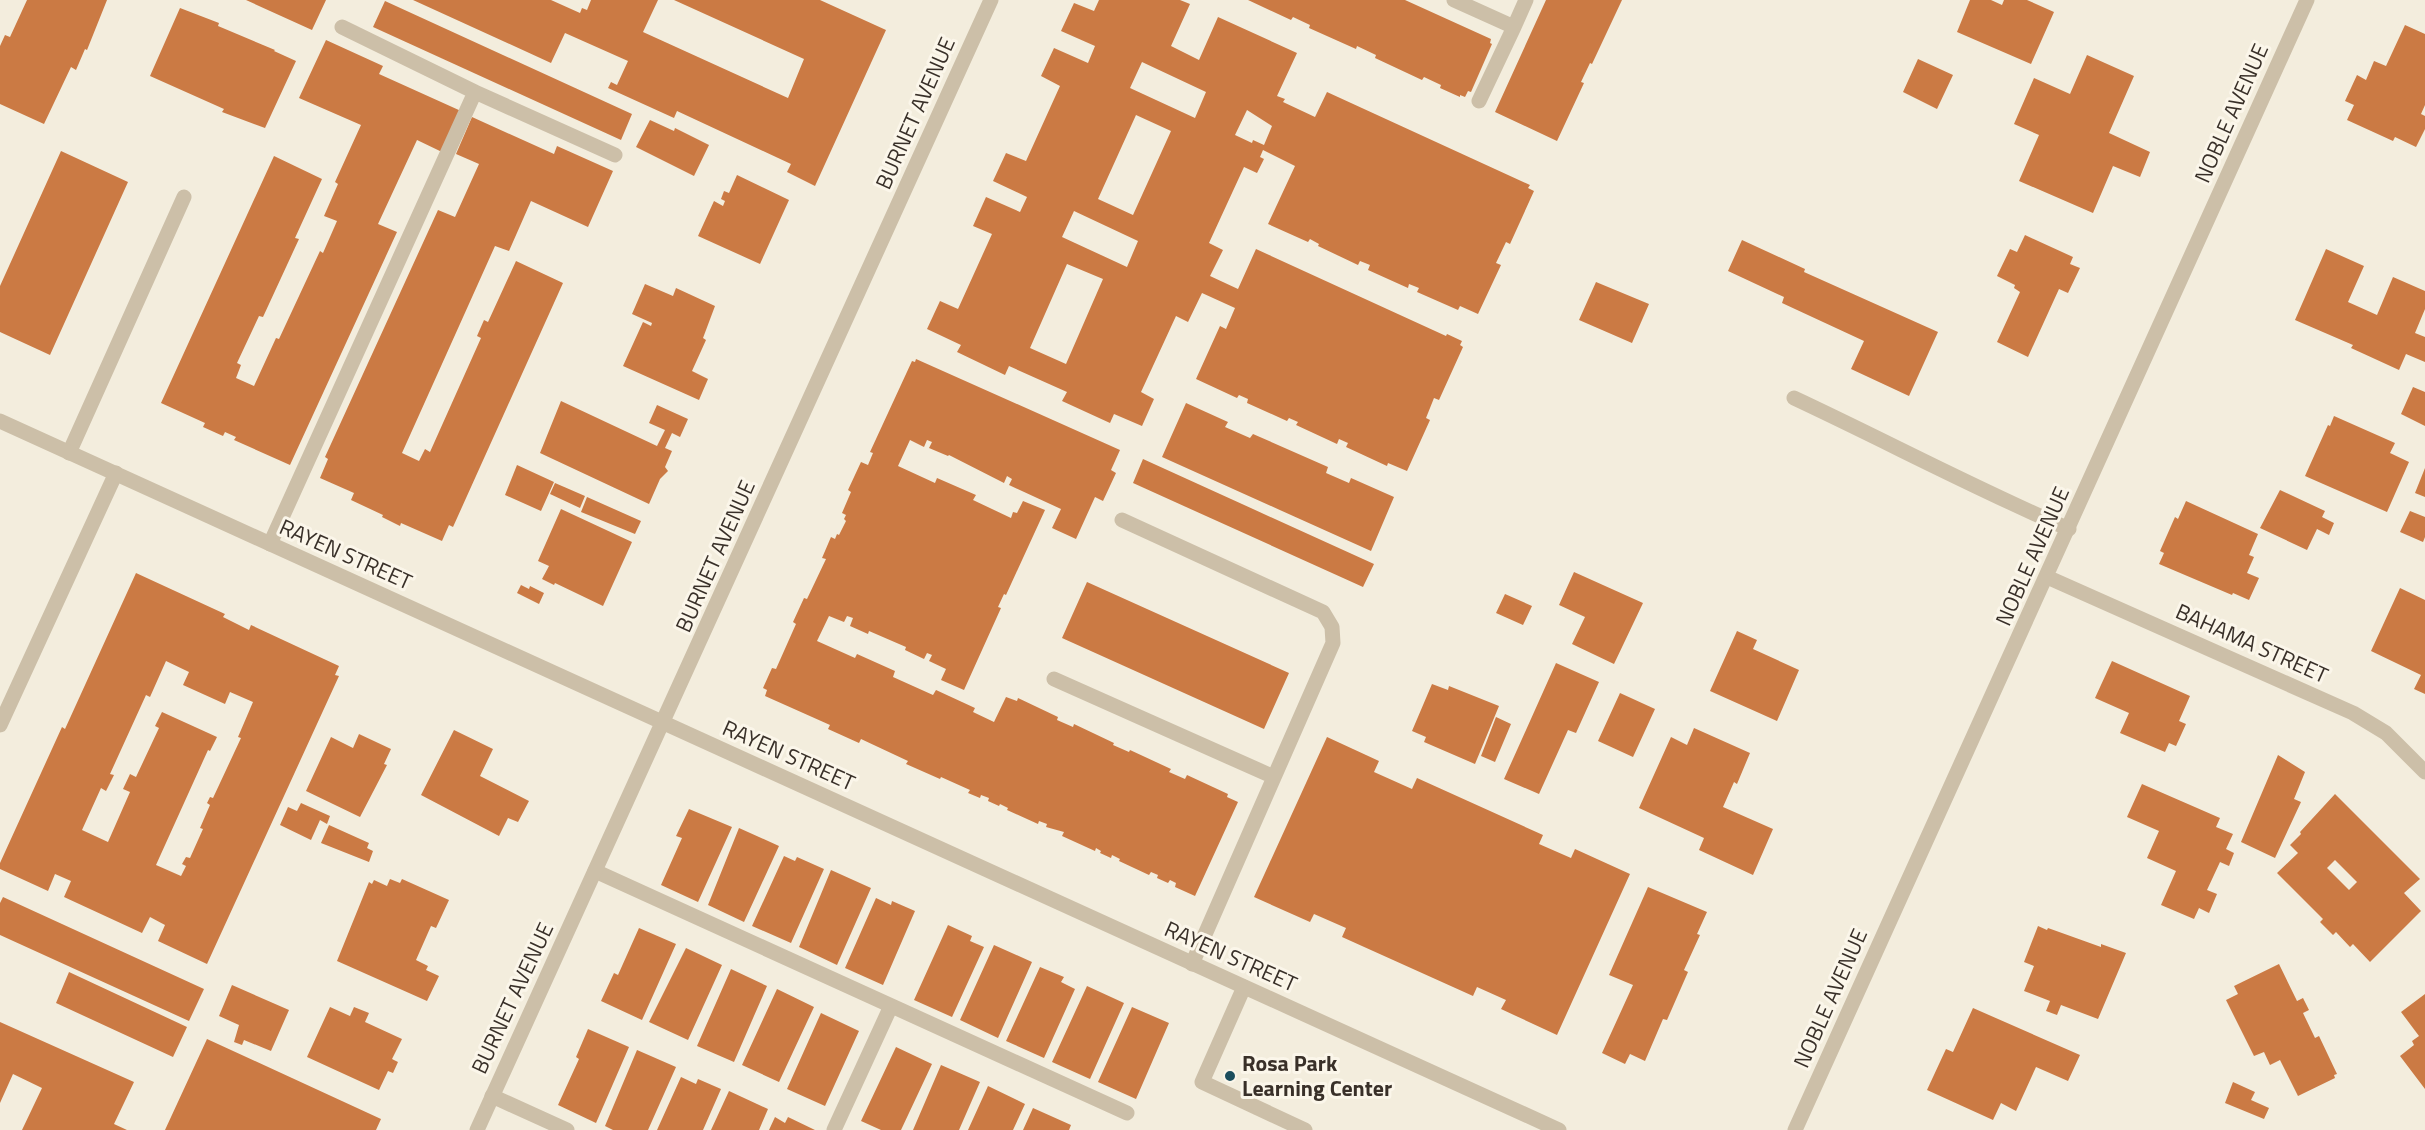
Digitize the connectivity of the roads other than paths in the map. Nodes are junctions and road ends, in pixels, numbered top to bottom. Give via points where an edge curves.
1 (991, 0) edge
2 (1454, 0) edge
3 (1526, 0) edge
4 (2307, 0) edge
5 (342, 27) dead end
6 (1514, 27) junction
7 (475, 92) junction
8 (1479, 101) dead end
9 (615, 155) dead end
10 (184, 197) dead end
11 (1794, 398) dead end
12 (0, 421) edge
13 (69, 453) junction
14 (116, 473) junction
15 (1122, 520) dead end
16 (2069, 529) junction
17 (270, 544) junction
18 (2047, 577) junction
19 (1054, 679) dead end
20 (664, 723) junction
21 (0, 725) edge
22 (2425, 772) edge
23 (1274, 777) junction
24 (595, 872) junction
25 (1192, 963) junction
26 (1245, 987) junction
27 (891, 1006) junction
28 (492, 1096) junction
29 (1127, 1113) dead end
30 (477, 1130) edge
31 (567, 1130) edge
32 (834, 1130) edge
33 (1305, 1130) edge
34 (1559, 1130) edge
35 (1795, 1130) edge

1 - 20 street, BURNET AVENUE
2 - 6 street
3 - 6 street
4 - 16 street, NOBLE AVENUE
5 - 7 street
6 - 8 street
7 - 9 street
7 - 17 street
10 - 13 street
11 - 16 street
12 - 13 street, RAYEN STREET
13 - 14 street, RAYEN STREET
14 - 17 street, RAYEN STREET
14 - 21 street
15 - 23 street via 1323,612 1332,627 1333,643
16 - 18 street, NOBLE AVENUE
17 - 20 street, RAYEN STREET
18 - 22 street, BAHAMA STREET via 2353,713 2386,733
18 - 35 street, NOBLE AVENUE
19 - 23 street
20 - 24 street, BURNET AVENUE
20 - 25 street, RAYEN STREET
23 - 25 street
24 - 27 street
24 - 28 street, BURNET AVENUE
25 - 26 street, RAYEN STREET
26 - 33 street via 1203,1082
26 - 34 street, RAYEN STREET
27 - 29 street
27 - 32 street
28 - 30 street, BURNET AVENUE
28 - 31 street

